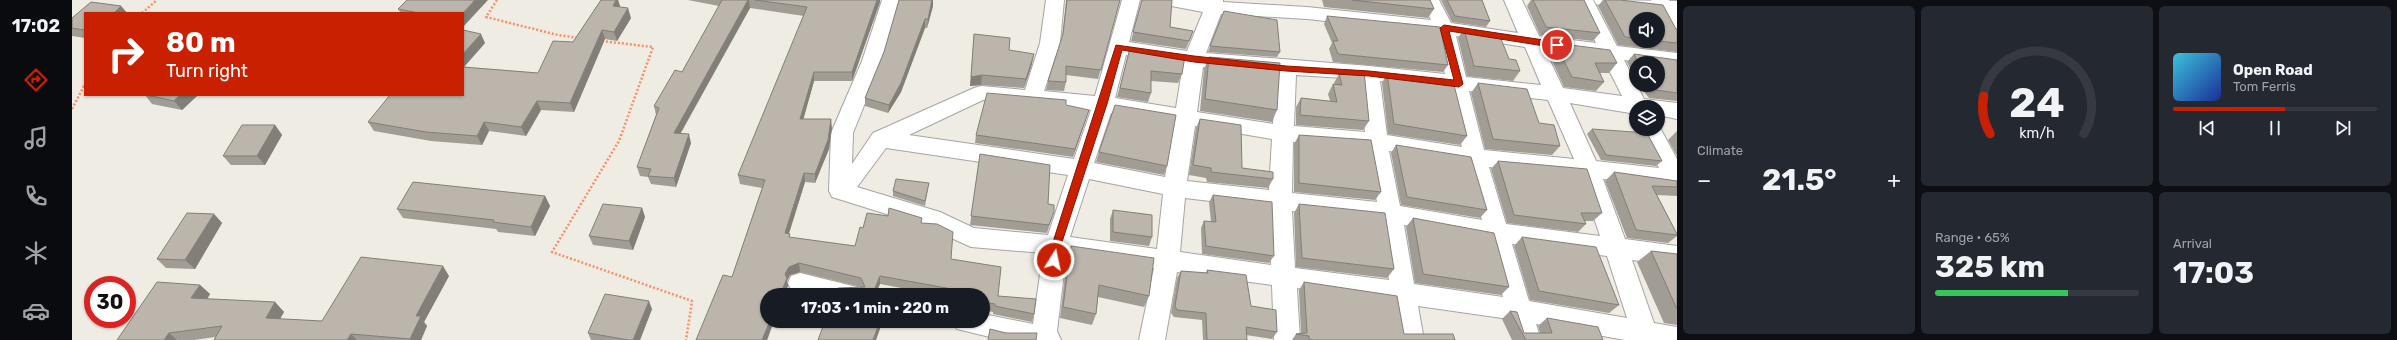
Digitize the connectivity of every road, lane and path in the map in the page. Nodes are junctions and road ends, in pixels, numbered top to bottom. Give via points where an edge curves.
1 (158, 0) edge
2 (497, 0) edge
3 (891, 0) edge
4 (1055, 0) edge
5 (1132, 0) edge
6 (1168, 0) edge
7 (1430, 0) edge
8 (1513, 0) edge
9 (1584, 0) edge
10 (1603, 0) edge
11 (1214, 4) edge
12 (1667, 4) edge
13 (1307, 6) edge
14 (143, 12) edge
15 (1444, 28) junction
16 (1677, 31) edge
17 (582, 38) edge
18 (598, 40) edge
19 (1531, 42) junction
20 (1119, 47) junction
21 (1610, 51) junction
22 (1194, 59) junction
23 (1677, 60) edge
24 (1286, 68) junction
25 (1369, 73) junction
26 (1459, 84) junction
27 (84, 86) edge
28 (1557, 94) junction
29 (1032, 98) junction
30 (1637, 100) edge
31 (1103, 104) junction
32 (1629, 105) edge
33 (72, 109) edge
34 (1665, 109) edge
35 (1677, 110) edge
36 (1187, 118) junction
37 (1282, 133) junction
38 (1654, 136) edge
39 (881, 139) junction
40 (1377, 141) junction
41 (1475, 157) junction
42 (1082, 169) junction
43 (1589, 169) junction
44 (1677, 178) edge
45 (1175, 188) junction
46 (840, 191) junction
47 (1280, 199) junction
48 (1389, 213) junction
49 (1495, 232) junction
50 (1056, 245) junction
51 (1617, 248) junction
52 (1677, 256) edge
53 (1167, 261) junction
54 (1285, 277) junction
55 (800, 283) dead end
56 (822, 288) edge
57 (1404, 293) junction
58 (1519, 310) junction
59 (990, 327) edge
60 (1646, 337) edge
61 (1677, 338) edge
62 (686, 340) edge
63 (1048, 340) edge
64 (1152, 340) edge
65 (1287, 340) edge
66 (1411, 340) edge
67 (1528, 340) edge

1 - 14 path
2 - 17 path via 486,17 558,35
3 - 46 street via 872,60 842,133
4 - 29 street via 1050,43
5 - 20 street
6 - 11 street
7 - 15 street
8 - 19 street
9 - 21 street
10 - 12 street
11 - 13 street
11 - 22 street
12 - 16 street
13 - 15 street
15 - 19 street
15 - 26 street
18 - 62 path via 653,47 620,141 552,252 692,301
19 - 21 street
19 - 28 street
20 - 22 street
20 - 31 street
21 - 23 street
21 - 30 street
22 - 24 street
22 - 36 street
24 - 25 street
24 - 37 street
25 - 26 street
25 - 40 street
26 - 28 street
26 - 41 street
27 - 33 path
28 - 32 street
28 - 43 street
29 - 31 street
29 - 39 street via 981,93
31 - 36 street
31 - 42 street
34 - 35 street
36 - 37 street
36 - 45 street
37 - 40 street
37 - 47 street
38 - 44 street
39 - 42 street
39 - 46 street via 859,171
40 - 41 street
40 - 48 street
41 - 43 street
41 - 49 street
42 - 45 street
42 - 50 street
43 - 44 street
43 - 51 street
45 - 47 street
45 - 53 street
46 - 50 street via 932,219 971,236
47 - 48 street
47 - 54 street
48 - 49 street
48 - 57 street
49 - 51 street
49 - 58 street
50 - 53 street
50 - 63 street
51 - 52 street
51 - 60 street
53 - 54 street
53 - 64 street
54 - 57 street
54 - 65 street
55 - 56 street
57 - 58 street
57 - 66 street
58 - 60 street
58 - 67 street
59 - 63 street
60 - 61 street

